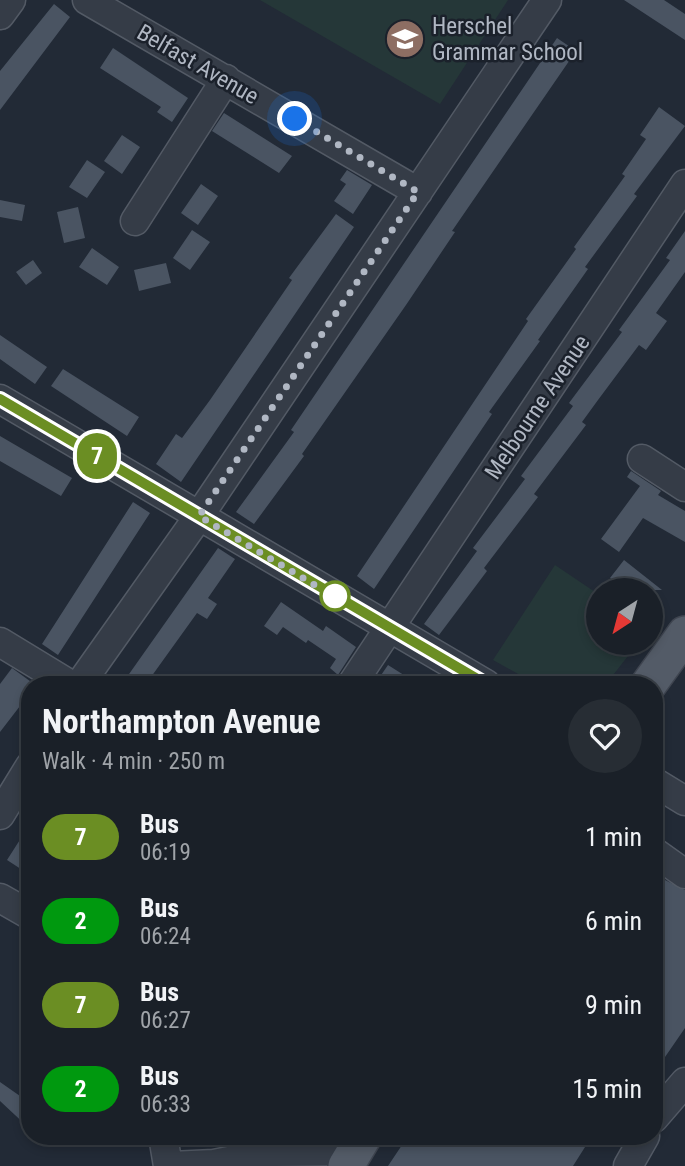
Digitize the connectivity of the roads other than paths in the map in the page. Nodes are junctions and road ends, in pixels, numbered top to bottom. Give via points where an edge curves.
1 (11, 0) edge
2 (87, 0) edge
3 (547, 0) edge
4 (0, 15) edge
5 (226, 79) junction
6 (685, 184) edge
7 (418, 192) junction
8 (135, 222) dead end
9 (0, 399) edge
10 (642, 459) dead end
11 (685, 487) edge
12 (199, 516) junction
13 (390, 629) junction
14 (685, 634) edge
15 (0, 642) edge
16 (56, 676) edge
17 (86, 676) edge
18 (358, 676) edge
19 (472, 676) edge
20 (655, 676) edge
21 (21, 781) edge
22 (663, 788) edge
23 (685, 801) edge
24 (0, 815) edge
25 (663, 858) edge
26 (685, 874) edge
27 (0, 898) edge
28 (21, 910) edge
29 (685, 1082) edge
30 (663, 1108) edge
31 (165, 1145) edge
32 (640, 1145) edge
33 (355, 1151) edge
34 (292, 1159) edge
35 (213, 1165) edge
36 (170, 1166) edge
37 (628, 1166) edge

1 - 4 street
2 - 5 street, Belfast Avenue
3 - 7 street
5 - 7 street, Belfast Avenue
5 - 8 street
6 - 13 street, Melbourne Avenue
7 - 12 street
9 - 12 street
10 - 11 street
12 - 13 street
12 - 17 street
13 - 18 street, Melbourne Avenue
13 - 19 street
14 - 20 main road
15 - 16 street
21 - 24 street
22 - 23 street
25 - 26 street
27 - 28 street
29 - 30 street
31 - 36 street
32 - 37 street
33 - 34 street
34 - 35 street via 274,1152
35 - 36 street

